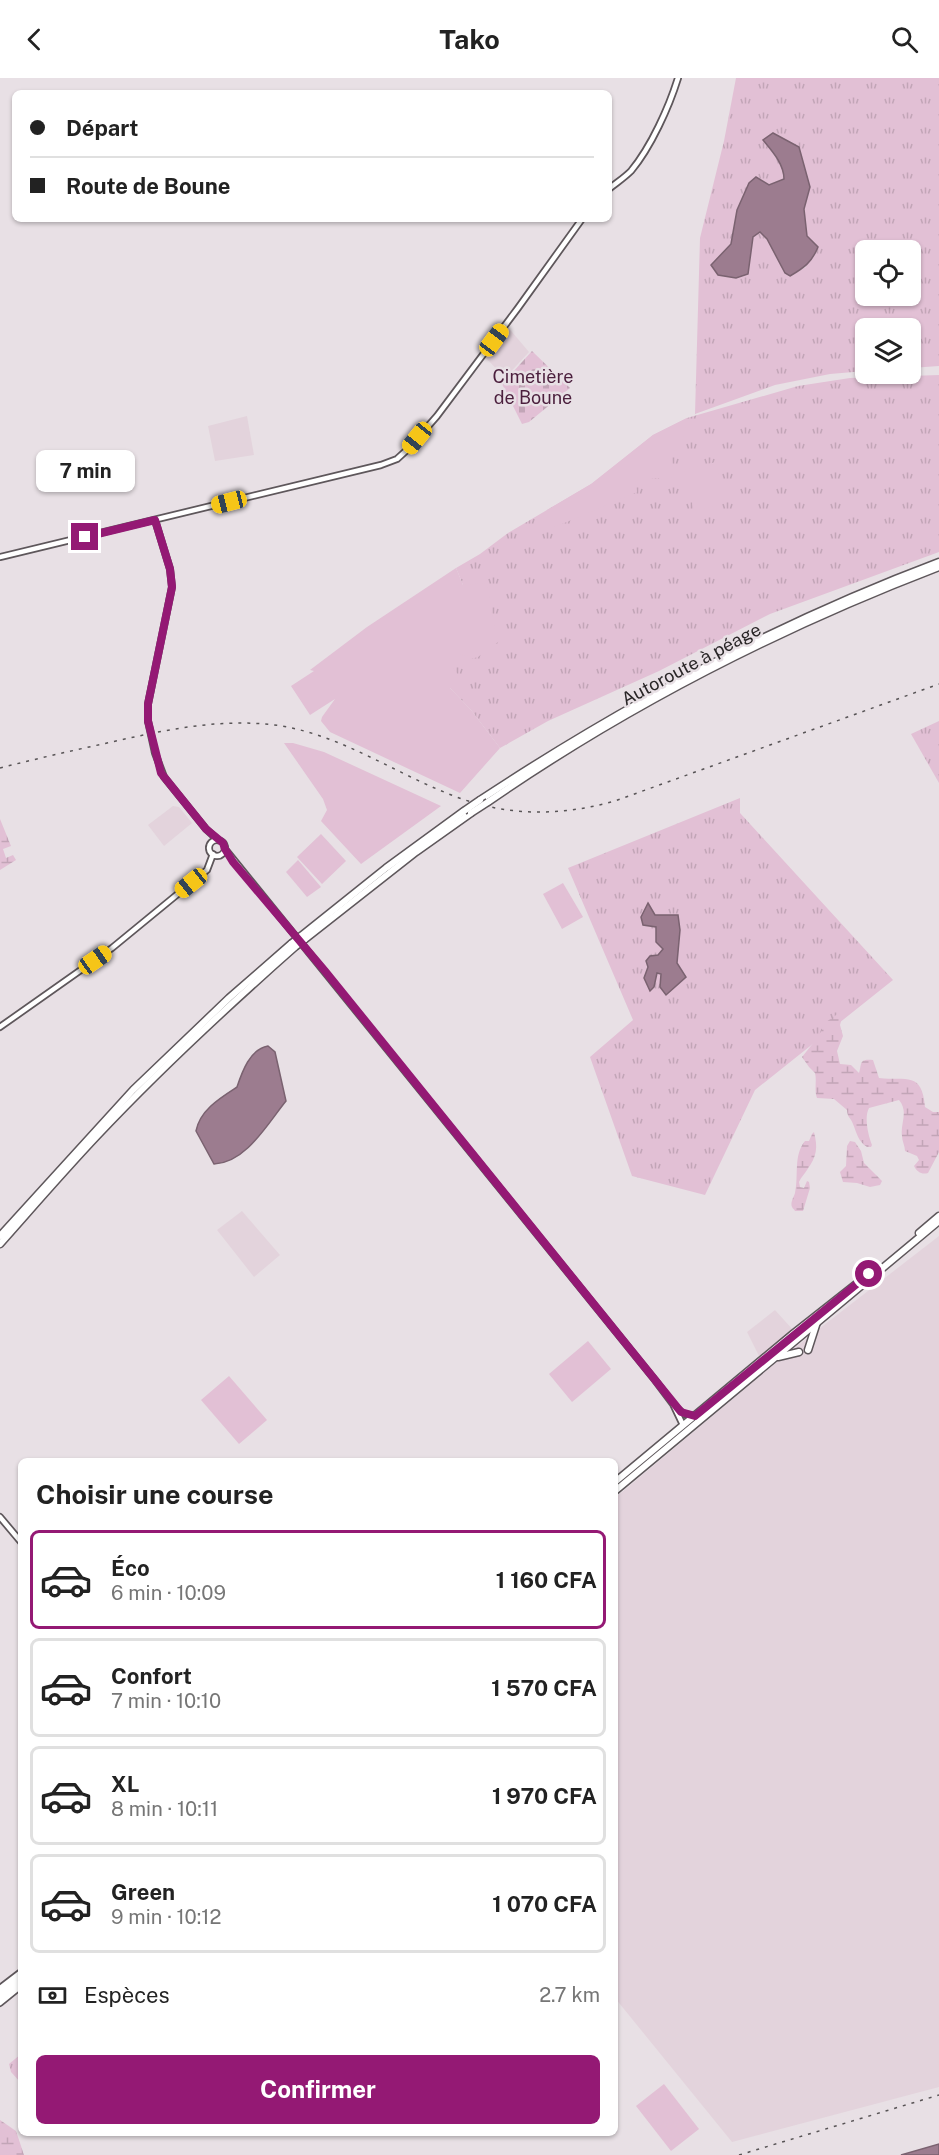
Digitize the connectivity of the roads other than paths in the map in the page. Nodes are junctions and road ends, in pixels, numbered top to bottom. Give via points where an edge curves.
1 (678, 78) edge
2 (612, 187) edge
3 (580, 222) edge
4 (155, 520) junction
5 (0, 557) edge
6 (939, 562) edge
7 (939, 567) edge
8 (468, 812) junction
9 (206, 829) junction
10 (218, 840) junction
11 (210, 846) junction
12 (225, 849) junction
13 (216, 855) junction
14 (233, 862) junction
15 (294, 945) junction
16 (0, 1027) edge
17 (939, 1216) edge
18 (939, 1221) edge
19 (0, 1236) edge
20 (0, 1244) edge
21 (817, 1322) junction
22 (808, 1350) dead end
23 (799, 1352) dead end
24 (775, 1358) junction
25 (673, 1404) junction
26 (695, 1416) junction
27 (683, 1425) junction
28 (618, 1479) edge
29 (618, 1489) edge
30 (0, 1517) edge
31 (18, 1538) edge
32 (18, 1976) edge
33 (18, 1978) edge
34 (18, 1985) edge
35 (0, 1988) edge
36 (5, 1994) edge
37 (0, 2001) edge

1 - 2 street via 640,158
3 - 4 street via 437,416 397,459
4 - 5 street
4 - 9 street, bridge via 172,587 148,721 164,777
6 - 8 highway, bridge via 816,612 724,657 593,729 480,800
7 - 8 highway, Autoroute à péage, bridge via 831,611 714,667 614,722
8 - 15 highway, bridge via 386,868
9 - 10 street
9 - 11 street
10 - 11 street
10 - 12 street
11 - 13 street
12 - 13 street
12 - 14 street
13 - 14 street
13 - 16 street via 207,870 112,948
14 - 25 street
15 - 19 highway via 222,1005 133,1090
15 - 20 highway via 142,1090
17 - 26 highway
18 - 21 highway
21 - 22 highway
21 - 24 highway
23 - 24 highway
24 - 29 highway
25 - 26 street via 684,1414
25 - 27 street
26 - 27 highway
27 - 28 highway
30 - 31 street
32 - 35 street
33 - 36 highway
34 - 36 highway
36 - 37 highway

